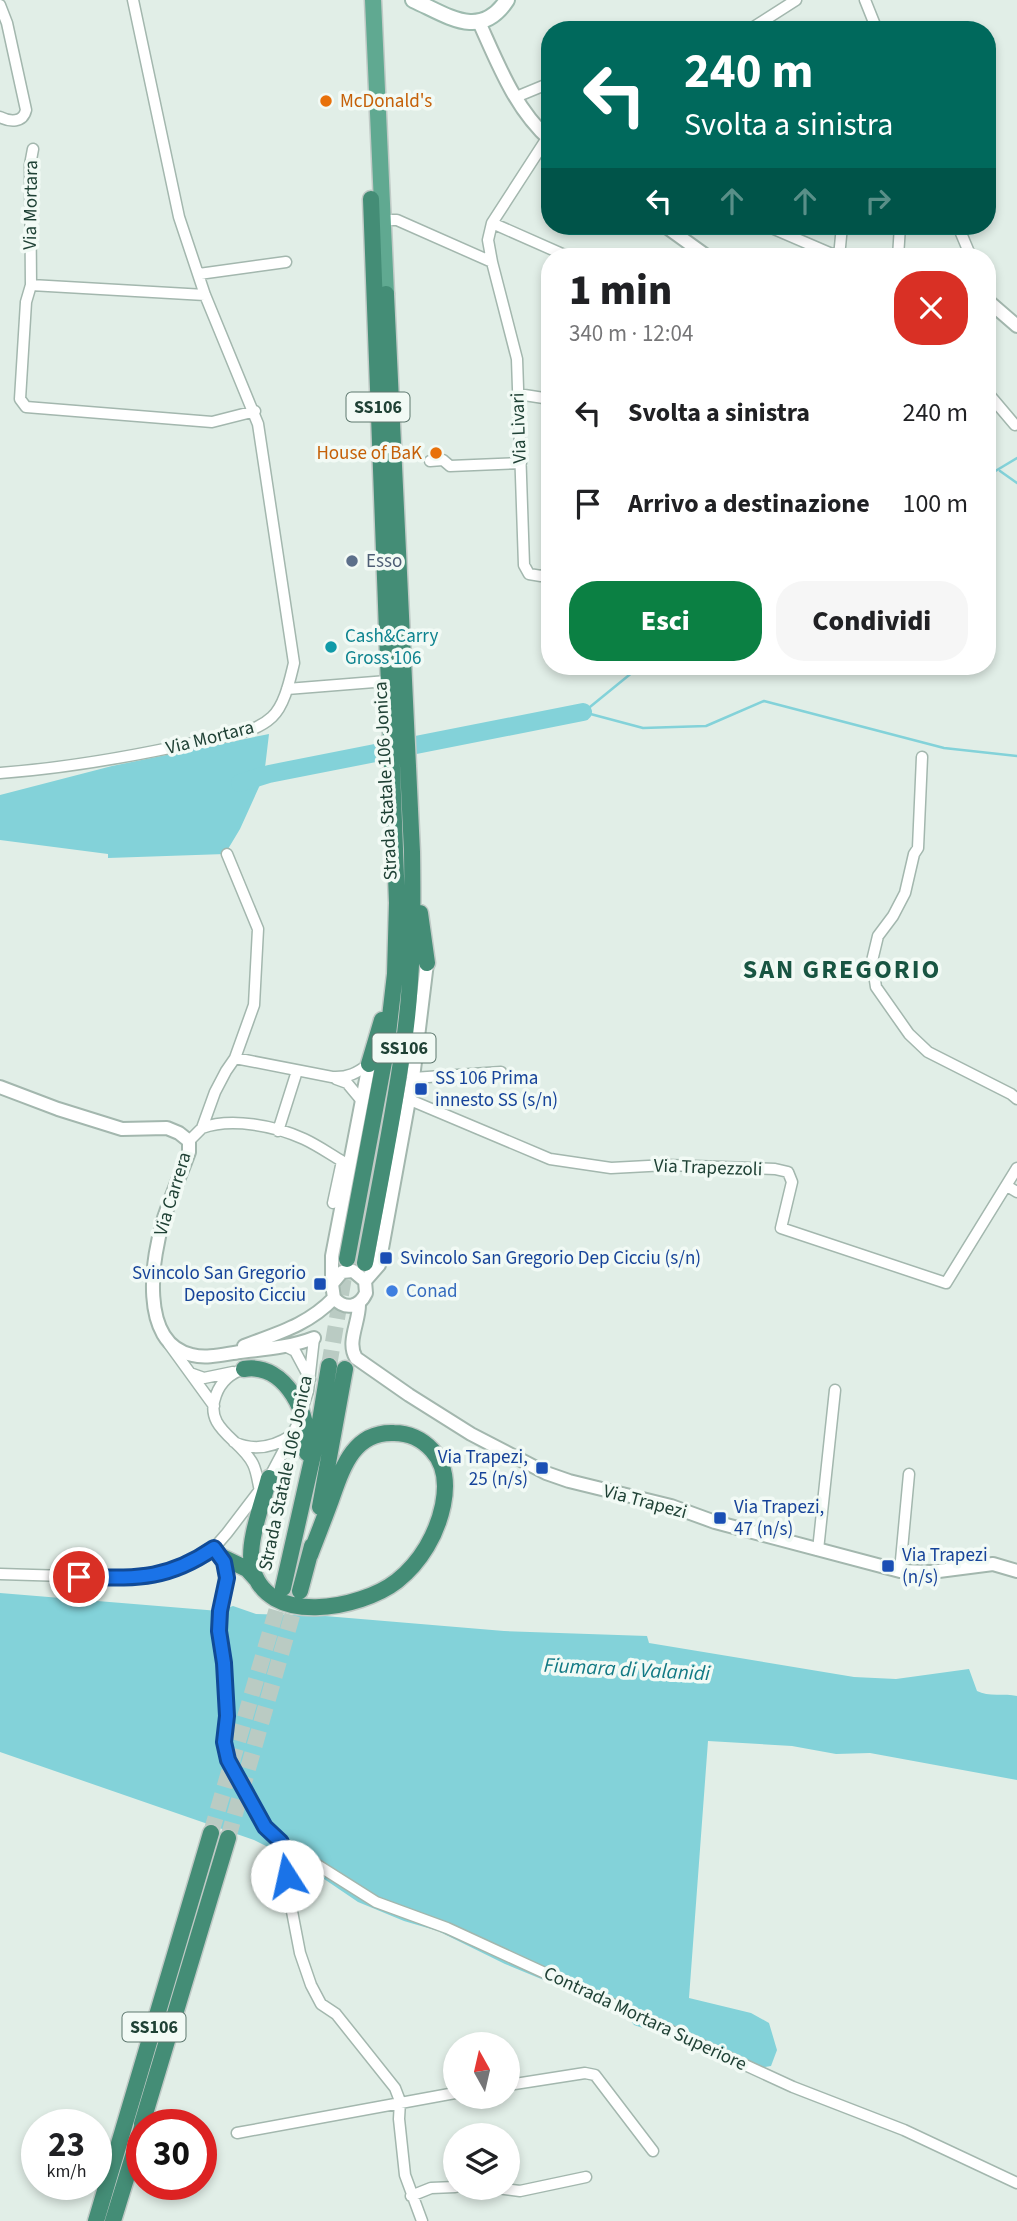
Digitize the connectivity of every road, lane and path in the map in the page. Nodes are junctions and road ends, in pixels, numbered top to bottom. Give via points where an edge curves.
1 (133, 0) edge
2 (364, 0) edge
3 (373, 0) edge
4 (413, 0) edge
5 (507, 0) edge
6 (796, 0) edge
7 (865, 0) edge
8 (0, 5) edge
9 (763, 21) edge
10 (873, 21) edge
11 (480, 22) junction
12 (370, 33) junction
13 (541, 87) edge
14 (516, 97) junction
15 (0, 117) edge
16 (541, 132) edge
17 (33, 149) dead end
18 (541, 150) edge
19 (371, 199) joint
20 (383, 220) junction
21 (492, 223) junction
22 (677, 235) edge
23 (787, 235) edge
24 (549, 248) edge
25 (696, 248) edge
26 (818, 248) edge
27 (286, 262) dead end
28 (492, 262) junction
29 (199, 274) junction
30 (31, 285) junction
31 (205, 295) junction
32 (380, 295) junction
33 (996, 306) edge
34 (1017, 326) edge
35 (518, 394) junction
36 (541, 398) edge
37 (996, 403) edge
38 (255, 411) junction
39 (1015, 425) dead end
40 (430, 461) dead end
41 (521, 463) junction
42 (541, 576) edge
43 (387, 681) junction
44 (287, 689) junction
45 (396, 699) junction
46 (922, 757) dead end
47 (0, 773) edge
48 (403, 830) junction
49 (412, 852) junction
50 (227, 854) dead end
51 (427, 962) joint
52 (395, 974) junction
53 (235, 1058) junction
54 (369, 1064) junction
55 (297, 1071) junction
56 (501, 1072) dead end
57 (332, 1077) junction
58 (413, 1078) junction
59 (0, 1087) edge
60 (1017, 1099) edge
61 (410, 1100) junction
62 (362, 1101) junction
63 (202, 1128) junction
64 (278, 1131) junction
65 (189, 1142) junction
66 (1017, 1168) edge
67 (1012, 1189) edge
68 (333, 1203) dead end
69 (347, 1259) tunnel mouth
70 (365, 1263) tunnel mouth
71 (365, 1281) junction
72 (332, 1284) junction
73 (334, 1298) junction
74 (359, 1303) junction
75 (321, 1311) junction
76 (301, 1325) junction
77 (314, 1338) junction
78 (169, 1343) junction
79 (285, 1346) junction
80 (224, 1354) junction
81 (181, 1363) junction
82 (244, 1369) junction
83 (310, 1380) junction
84 (835, 1390) dead end
85 (214, 1406) junction
86 (296, 1429) junction
87 (231, 1440) junction
88 (909, 1474) dead end
89 (264, 1485) junction
90 (818, 1549) junction
91 (217, 1552) junction
92 (310, 1555) junction
93 (291, 1556) junction
94 (900, 1571) junction
95 (1017, 1571) edge
96 (0, 1574) edge
97 (258, 1581) junction
98 (283, 1588) tunnel mouth
99 (300, 1591) tunnel mouth
100 (211, 1833) tunnel mouth
101 (228, 1838) tunnel mouth
102 (281, 1842) junction
103 (520, 2083) edge
104 (443, 2095) edge
105 (400, 2101) junction
106 (147, 2109) edge
107 (237, 2133) dead end
108 (653, 2151) dead end
109 (586, 2177) dead end
110 (126, 2178) edge
111 (1017, 2183) edge
112 (443, 2187) edge
113 (520, 2191) edge
114 (411, 2196) junction
115 (96, 2221) edge
116 (113, 2221) edge
117 (422, 2221) edge

1 - 29 street, Via Mortara via 180,217
2 - 12 main road
3 - 12 main road
4 - 11 main road via 466,23
5 - 11 main road
6 - 9 street
7 - 10 street
8 - 15 street via 26,110 18,120
11 - 14 street
12 - 19 main road
12 - 20 main road
13 - 14 street
14 - 16 street
17 - 30 street, Via Mortara
18 - 21 street
19 - 32 highway
20 - 28 street via 397,220
20 - 32 main road
21 - 24 street
21 - 28 street, Via Livari via 488,240
22 - 25 street
23 - 26 street
27 - 29 street
28 - 35 street, Via Livari via 517,359
29 - 31 street, Via Mortara
30 - 31 street
30 - 38 street, Via Mortara via 20,399 26,407 212,422
31 - 38 street, Via Mortara
32 - 43 highway, Strada Statale 106 Jonica / SS106
32 - 45 highway, Strada Statale 106 Jonica / SS106
33 - 34 street
35 - 36 street
35 - 41 street, Via Livari
37 - 39 street
38 - 44 street, Via Mortara via 295,663
40 - 41 street via 443,460 450,466
41 - 42 street, Via Livari via 524,565 529,574
43 - 44 street
43 - 45 highway, Strada Statale 106 Jonica / SS106
44 - 47 street, Via Mortara via 275,716 257,729 102,761
45 - 48 highway, Strada Statale 106 Jonica / SS106
46 - 60 street via 918,848 905,893 878,936 872,961 876,987 909,1034 928,1052
48 - 49 highway, Strada Statale 106 Jonica / SS106
48 - 52 highway, Strada Statale 106 Jonica / SS106
49 - 51 highway
49 - 70 highway, Strada Statale 106 Jonica / SS106 via 411,973 404,1047
50 - 53 street via 258,929 254,1005
51 - 58 street
52 - 54 highway
52 - 69 highway, Strada Statale 106 Jonica / SS106 via 386,1051
53 - 55 street
53 - 63 street via 215,1092
54 - 57 street via 357,1073
54 - 62 street
55 - 57 street
55 - 64 street
56 - 58 street
57 - 62 street via 347,1083
58 - 61 street
59 - 65 street, Via Carrera via 122,1129 167,1128
61 - 67 street, Via Trapezzoli via 550,1159 611,1168 667,1165 788,1172 792,1182 781,1228 946,1283
61 - 71 street via 379,1265
62 - 72 street via 332,1256
63 - 64 street via 223,1123
63 - 65 street
64 - 68 street via 304,1139 342,1161
65 - 78 street, Via Carrera via 164,1218 152,1276 157,1317
66 - 67 street
71 - 72 street via 358,1273 347,1271 337,1275
71 - 74 street via 366,1293
72 - 73 street
73 - 74 street via 342,1305
73 - 75 street
74 - 90 street, Via Trapezi via 352,1343 356,1358 471,1434 569,1481
75 - 76 street
75 - 77 street
76 - 77 street via 310,1329
76 - 80 street
77 - 79 street
77 - 83 street
78 - 80 street via 190,1355
78 - 81 street
79 - 80 street
79 - 83 street via 295,1351
81 - 82 street via 204,1378
81 - 85 street
82 - 85 street via 222,1382
82 - 93 highway via 265,1370 280,1378 304,1419 307,1447
83 - 86 street, bridge
84 - 90 street
85 - 87 street via 218,1425
86 - 87 street via 271,1447
86 - 89 street
87 - 89 street via 252,1462
88 - 94 street
89 - 91 street
89 - 97 highway via 251,1552
90 - 94 street, Via Trapezi
91 - 96 street via 181,1568 132,1578
91 - 97 highway
91 - 102 street, Contrada Mortara Superiore via 227,1578 219,1631 227,1716 224,1742 228,1760 265,1827
92 - 93 highway, Strada Statale 106 Jonica via 337,1368
92 - 97 highway via 343,1469 356,1448 377,1435 394,1433 411,1435 431,1449 445,1479 441,1515 424,1552 396,1581 374,1595 328,1607 273,1598
92 - 99 highway, Strada Statale 106 Jonica
93 - 98 highway, Strada Statale 106 Jonica
94 - 95 street, Via Trapezi via 993,1564
100 - 115 highway, SS106
101 - 106 highway, SS106
102 - 105 street via 300,1953 311,1986 321,2004 336,2014 395,2088
102 - 111 street, Contrada Mortara Superiore via 376,1902 447,1928
103 - 108 street via 595,2075
104 - 105 street
105 - 107 street
105 - 114 street via 405,2175
109 - 113 street
110 - 116 highway, SS106
112 - 114 street
114 - 117 street

